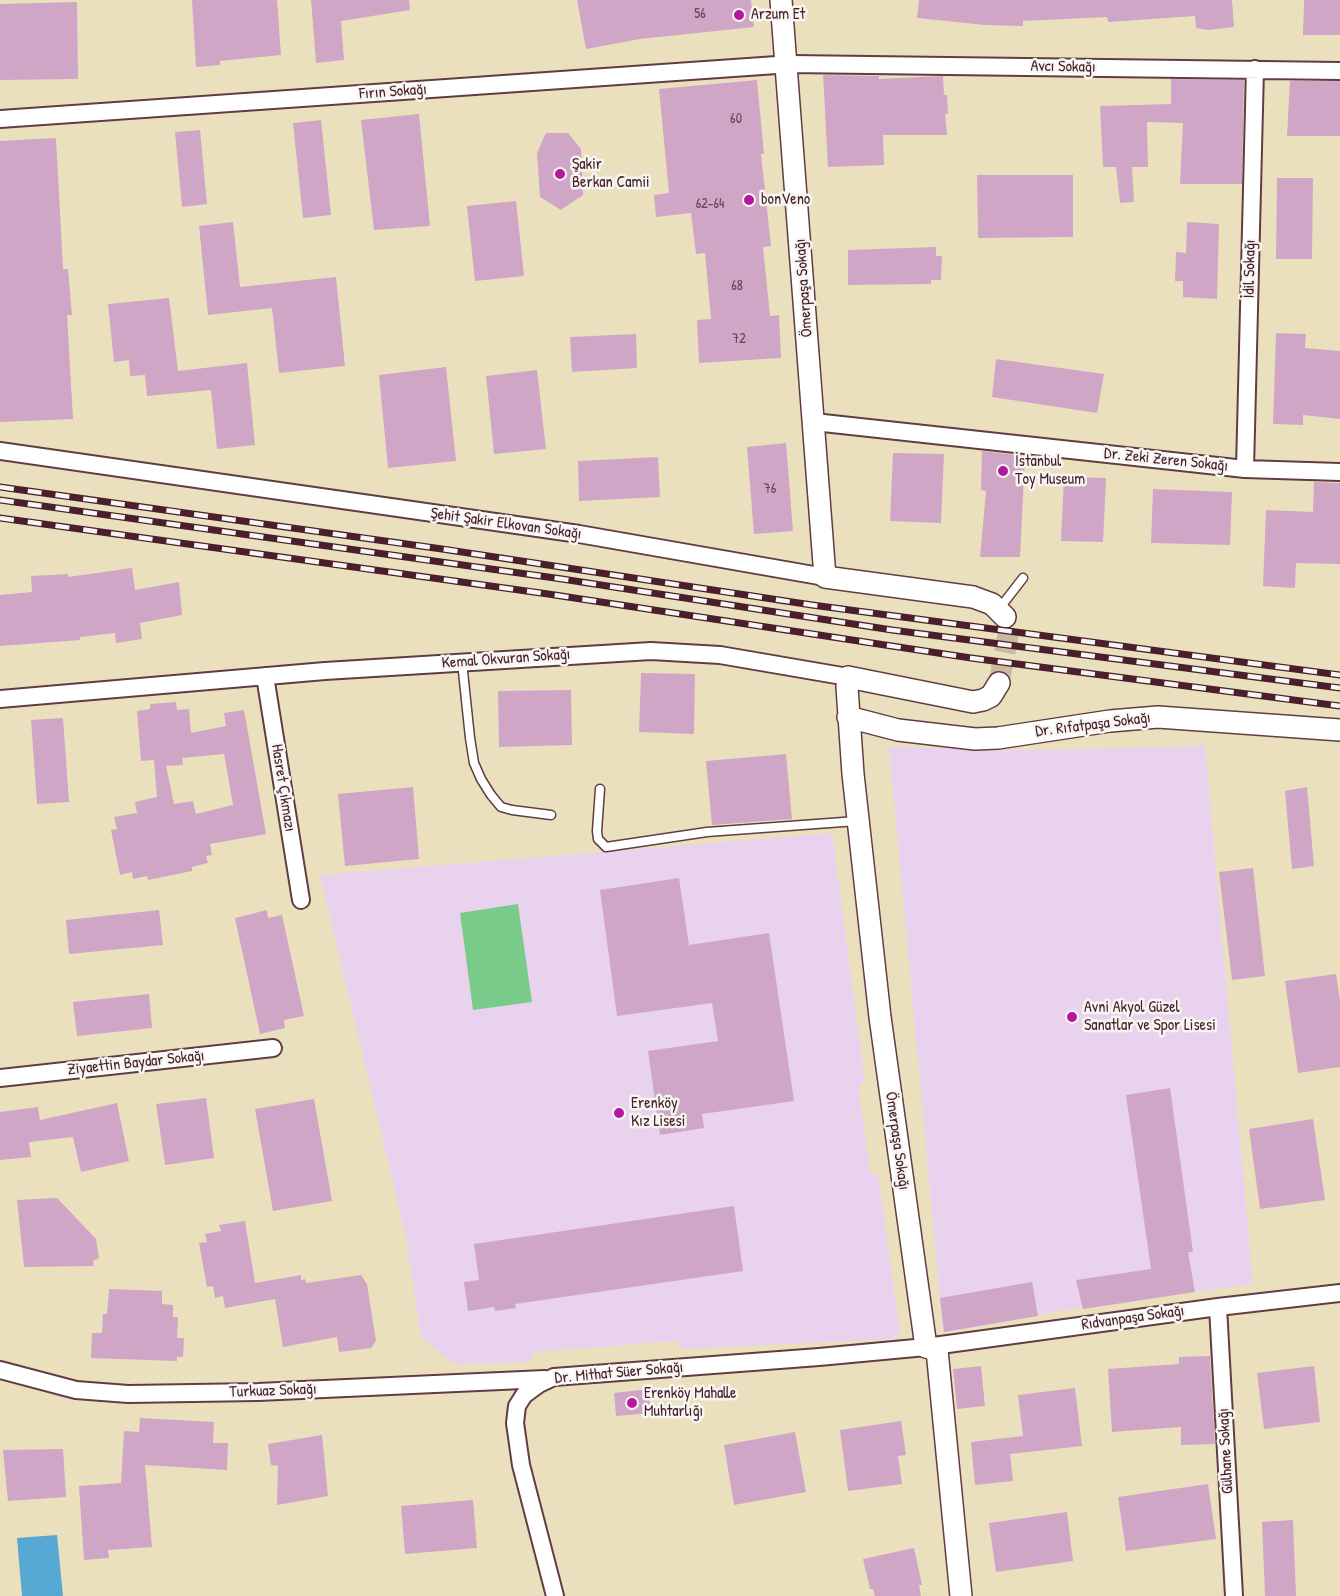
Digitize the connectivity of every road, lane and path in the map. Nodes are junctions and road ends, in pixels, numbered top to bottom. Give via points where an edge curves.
1 (781, 0) edge
2 (787, 64) junction
3 (1255, 69) junction
4 (1340, 71) edge
5 (0, 119) edge
6 (814, 422) junction
7 (0, 451) edge
8 (1245, 469) junction
9 (1340, 472) edge
10 (825, 577) junction
11 (1023, 578) dead end
12 (1002, 613) joint
13 (462, 662) junction
14 (265, 676) junction
15 (848, 677) junction
16 (999, 683) tunnel mouth
17 (0, 699) edge
18 (848, 717) junction
19 (1340, 729) edge
20 (600, 789) dead end
21 (551, 815) dead end
22 (858, 821) junction
23 (301, 900) dead end
24 (273, 1048) dead end
25 (0, 1078) edge
26 (1340, 1293) edge
27 (1218, 1307) junction
28 (926, 1347) junction
29 (0, 1370) edge
30 (548, 1379) junction
31 (555, 1596) edge
32 (961, 1596) edge
33 (1234, 1596) edge

1 - 2 street, Ömerpaşa Sokağı
2 - 3 street, Avcı Sokağı
2 - 5 street, Fırın Sokağı
2 - 6 street, Ömerpaşa Sokağı
3 - 4 street, Avcı Sokağı
3 - 8 street, İdil Sokağı
6 - 8 street, Dr. Zeki Zeren Sokağı
6 - 10 street, Ömerpaşa Sokağı
7 - 10 street, Şehit Şakir Elkovan Sokağı via 579,534
8 - 9 street, Dr. Zeki Zeren Sokağı
10 - 12 street, Şehit Şakir Elkovan Sokağı via 965,595 986,601
11 - 12 lane
13 - 14 street, Kemal Okvuran Sokağı
13 - 15 street, Kemal Okvuran Sokağı via 681,651
13 - 21 lane via 474,763 481,778 501,807
14 - 17 street, Kemal Okvuran Sokağı
14 - 23 street, Hasret Çıkmazı
15 - 16 street, Kemal Okvuran Sokağı via 971,702 991,696
15 - 18 street, Ömerpaşa Sokağı
18 - 19 street, Dr. Rıfatpaşa Sokağı via 906,732 975,739 1151,717
18 - 22 street, Ömerpaşa Sokağı
20 - 22 lane via 597,831 598,839 606,847 707,832
22 - 28 street, Ömerpaşa Sokağı
24 - 25 street, Ziyaettin Baydar Sokağı
26 - 27 street, Rıdvanpaşa Sokağı
27 - 28 street, Rıdvanpaşa Sokağı
27 - 33 street, Gülhane Sokağı
28 - 30 street, Dr. Mithat Süer Sokağı
28 - 32 street, Ömerpaşa Sokağı via 937,1350
29 - 30 street, Turkuaz Sokağı via 61,1387 128,1394
30 - 31 street, Dr. Mithat Süer Sokağı via 522,1399 515,1423 521,1466

